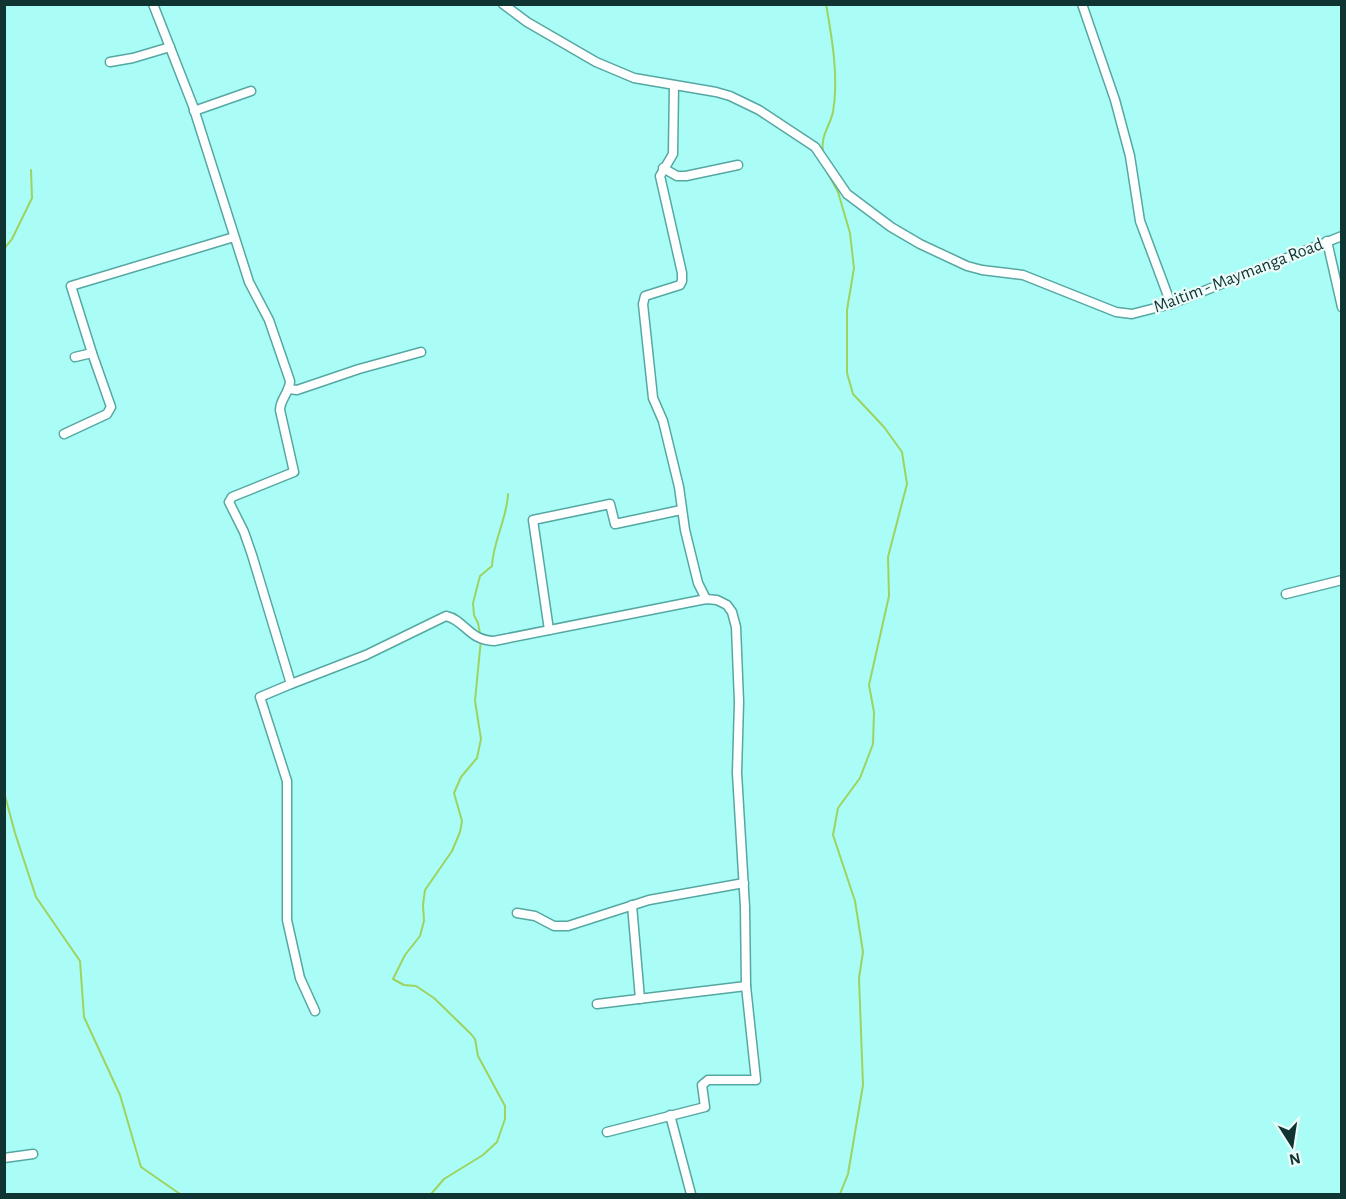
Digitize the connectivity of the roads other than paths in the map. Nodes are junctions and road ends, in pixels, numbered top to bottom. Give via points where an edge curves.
1 (153, 4) edge
2 (503, 4) edge
3 (1082, 4) edge
4 (170, 47) junction
5 (110, 62) dead end
6 (674, 85) junction
7 (250, 91) dead end
8 (194, 111) junction
9 (738, 165) dead end
10 (663, 168) junction
11 (1341, 236) edge
12 (234, 237) junction
13 (1327, 241) junction
14 (1171, 304) junction
15 (1341, 308) edge
16 (420, 352) dead end
17 (92, 353) junction
18 (75, 357) dead end
19 (288, 389) junction
20 (64, 434) dead end
21 (681, 510) junction
22 (1341, 580) edge
23 (1286, 594) dead end
24 (706, 599) junction
25 (549, 630) junction
26 (291, 684) junction
27 (744, 883) junction
28 (632, 905) junction
29 (517, 913) dead end
30 (746, 986) junction
31 (640, 999) junction
32 (597, 1004) dead end
33 (315, 1011) dead end
34 (670, 1115) junction
35 (607, 1132) dead end
36 (33, 1154) dead end
37 (4, 1158) edge
38 (691, 1194) edge

1 - 4 street
2 - 6 street, Maitim - Maymanga Road via 596,62 634,78
3 - 14 street via 1130,156 1140,221
4 - 5 street
4 - 8 street
6 - 10 street via 672,154
6 - 14 street, Maitim - Maymanga Road via 730,96 759,110 816,147 848,194 891,227 967,266 1023,274 1116,312 1132,314
7 - 8 street
8 - 12 street
9 - 10 street via 681,177
10 - 21 street via 661,181 682,280 680,285 645,296 642,304 653,398 663,421
11 - 13 street, Maitim - Maymanga Road
12 - 17 street via 71,286
12 - 19 street via 249,282 284,360 290,381
13 - 14 street, Maitim - Maymanga Road
13 - 15 street
16 - 19 street via 297,390
17 - 18 street
17 - 20 street via 110,411
19 - 26 street via 280,410 294,472 232,497 229,502 252,555
21 - 24 street via 698,583
21 - 25 street via 615,524 610,504 532,520
22 - 23 street
24 - 25 street
24 - 27 street via 727,605 736,627 740,702 737,773
25 - 26 street via 483,641 452,617 440,617 366,655
26 - 33 street via 260,697 287,781 287,920 300,978
27 - 28 street
27 - 30 street
28 - 29 street via 561,926
28 - 31 street
30 - 31 street
30 - 34 street via 756,1080 708,1080 702,1085 705,1107
31 - 32 street
34 - 35 street
34 - 38 street
36 - 37 street

